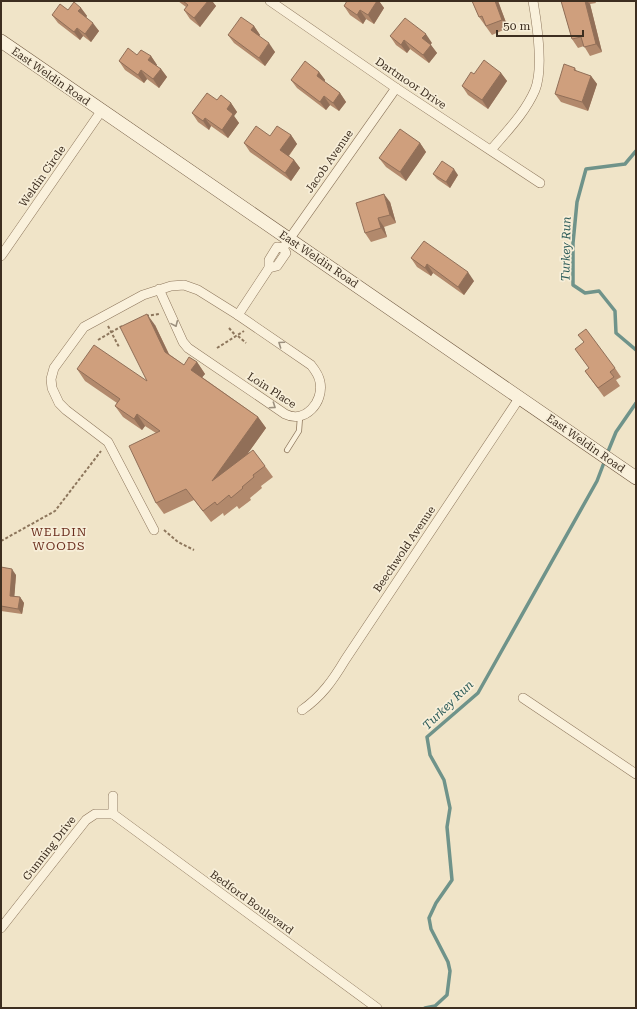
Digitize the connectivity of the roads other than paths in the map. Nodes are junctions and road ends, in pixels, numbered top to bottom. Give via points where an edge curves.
1 (270, 1) edge
2 (533, 1) edge
3 (1, 41) edge
4 (396, 88) junction
5 (102, 110) junction
6 (491, 150) junction
7 (540, 183) dead end
8 (286, 243) junction
9 (1, 256) edge
10 (159, 289) junction
11 (238, 315) junction
12 (520, 397) junction
13 (300, 417) junction
14 (287, 450) dead end
15 (636, 478) edge
16 (159, 530) road end
17 (523, 698) dead end
18 (302, 710) dead end
19 (636, 774) edge
20 (112, 796) dead end
21 (113, 814) junction
22 (1, 928) edge
23 (377, 1008) edge

1 - 4 street, Dartmoor Drive
2 - 6 street via 540,57 536,89 519,118
3 - 5 street, East Weldin Road
4 - 6 street, Dartmoor Drive
4 - 8 street, Jacob Avenue
5 - 8 street, East Weldin Road
5 - 9 street, Weldin Circle
6 - 7 street, Dartmoor Drive
8 - 11 street, Jacob Avenue via 286,253 277,266 269,268
8 - 12 street, East Weldin Road
10 - 11 street, Loin Place via 178,286 198,290
10 -> 13 street, Loin Place via 188,348 285,414 292,418
10 - 16 street, Loin Place via 84,327 54,368 51,379 59,403 108,442
13 -> 11 street, Loin Place via 307,414 318,400 320,391 317,373 311,365
12 - 15 street, East Weldin Road
12 - 18 street, Beechwold Avenue via 332,682
13 - 14 lane via 299,431
17 - 19 street
20 - 21 street
21 - 22 street, Gunning Drive via 95,814 86,820
21 - 23 street, Bedford Boulevard

